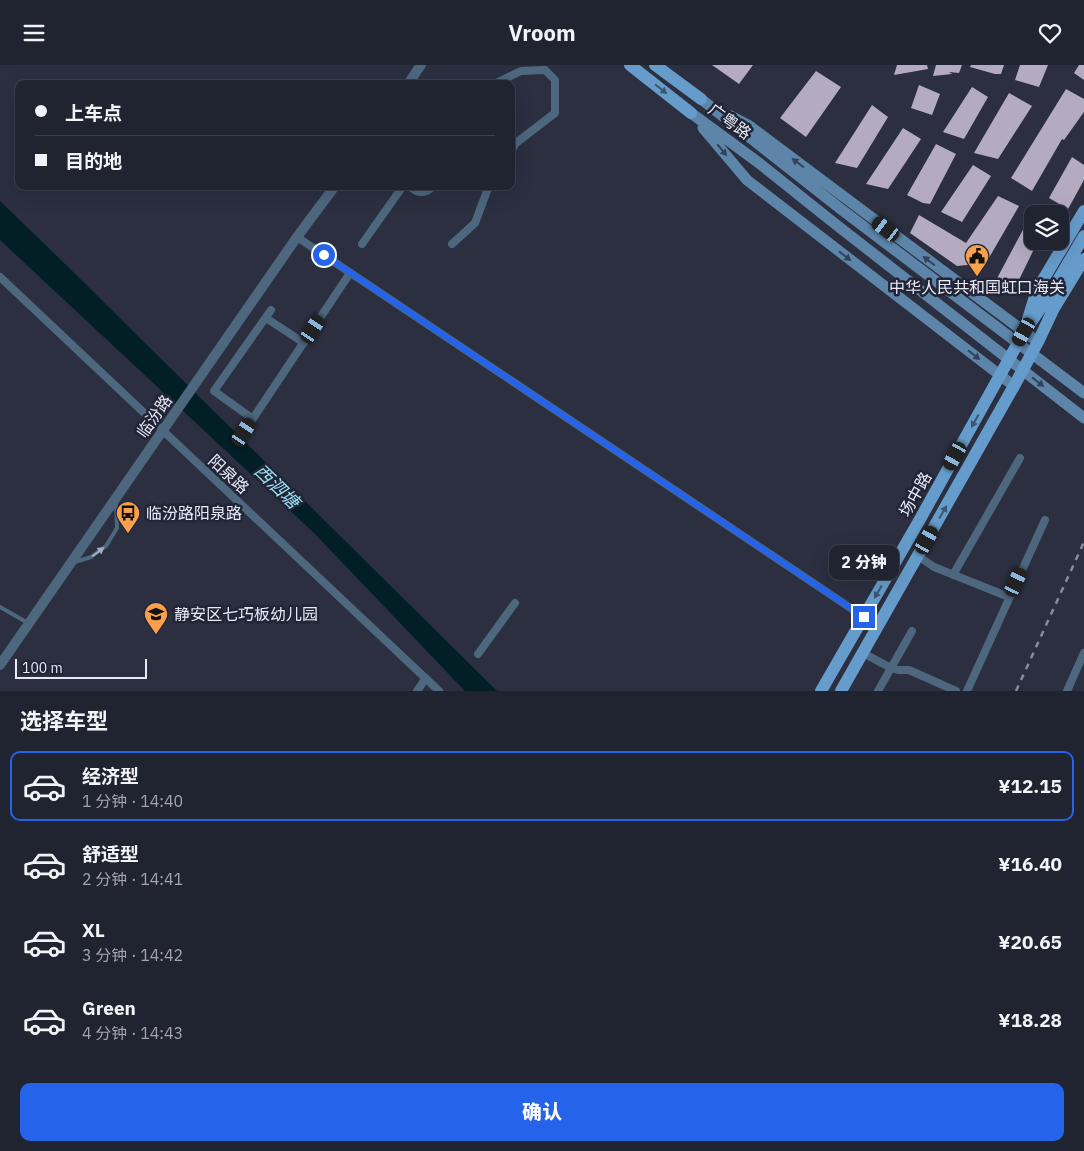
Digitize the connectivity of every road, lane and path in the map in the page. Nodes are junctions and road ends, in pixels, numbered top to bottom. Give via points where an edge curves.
1 (421, 65) edge
2 (630, 65) edge
3 (656, 65) edge
4 (547, 68) edge
5 (411, 80) edge
6 (502, 80) edge
7 (701, 99) junction
8 (691, 113) junction
9 (515, 145) edge
10 (332, 190) edge
11 (400, 190) edge
12 (414, 190) edge
13 (429, 190) edge
14 (488, 190) edge
15 (1084, 211) edge
16 (1084, 236) edge
17 (297, 237) junction
18 (362, 244) dead end
19 (452, 244) dead end
20 (1084, 259) edge
21 (350, 273) junction
22 (1084, 274) edge
23 (0, 277) edge
24 (271, 310) dead end
25 (266, 318) junction
26 (1024, 332) junction
27 (1038, 342) junction
28 (304, 343) junction
29 (1000, 375) junction
30 (1014, 386) junction
31 (1084, 393) edge
32 (1084, 418) edge
33 (253, 419) junction
34 (165, 428) junction
35 (244, 432) dead end
36 (1020, 458) dead end
37 (116, 497) junction
38 (1045, 520) dead end
39 (918, 556) junction
40 (70, 563) junction
41 (953, 575) junction
42 (1009, 597) junction
43 (515, 603) dead end
44 (0, 607) edge
45 (864, 617) junction
46 (28, 623) junction
47 (912, 631) dead end
48 (863, 653) junction
49 (1084, 653) edge
50 (478, 654) dead end
51 (0, 665) edge
52 (891, 668) junction
53 (426, 678) junction
54 (417, 691) edge
55 (438, 691) edge
56 (821, 691) edge
57 (841, 691) edge
58 (878, 691) edge
59 (956, 691) edge
60 (967, 691) edge
61 (1067, 691) edge

1 - 5 street
2 -> 8 main road
3 - 7 main road
4 - 6 street via 521,71
4 - 9 street via 555,80 555,113
26 -> 7 main road, 广粤路 via 748,125
7 - 31 main road, 广粤路
8 -> 29 main road, 广粤路 via 747,180
8 -> 32 main road, 广粤路
10 - 17 street, 临汾路
11 - 18 street
12 - 13 street via 420,193
14 - 19 street via 475,223
15 - 26 main road via 1037,290
16 - 26 main road, 场中路
17 - 21 street
17 - 34 street, 临汾路
20 - 27 main road, 场中路
21 - 28 street
21 - 45 street
22 - 27 main road, 场中路
23 - 34 street, 阳泉路
24 - 25 street
25 - 28 street
25 - 33 street via 214,391
26 - 27 main road, 广粤路
26 - 29 main road, 场中路
27 - 30 main road, 场中路
28 - 33 street
29 - 30 main road, 广粤路
29 -> 45 main road, 场中路
39 -> 30 main road, 场中路
33 - 35 street
34 - 37 street, 临汾路
34 - 53 street, 阳泉路
36 - 41 street
37 - 40 street, 临汾路
40 -> 37 lane via 91,557 106,546 117,528
38 - 42 street
39 - 41 street
39 - 48 main road, 场中路
40 - 46 street, 临汾路
41 - 42 street
42 - 60 street
43 - 50 street
44 - 46 lane
45 - 56 main road, 场中路
46 - 51 street, 临汾路
47 - 52 street
48 - 52 street
48 - 57 main road, 场中路
49 - 61 street
52 - 58 street
52 - 59 street via 909,671
53 - 54 street
53 - 55 street, 阳泉路

